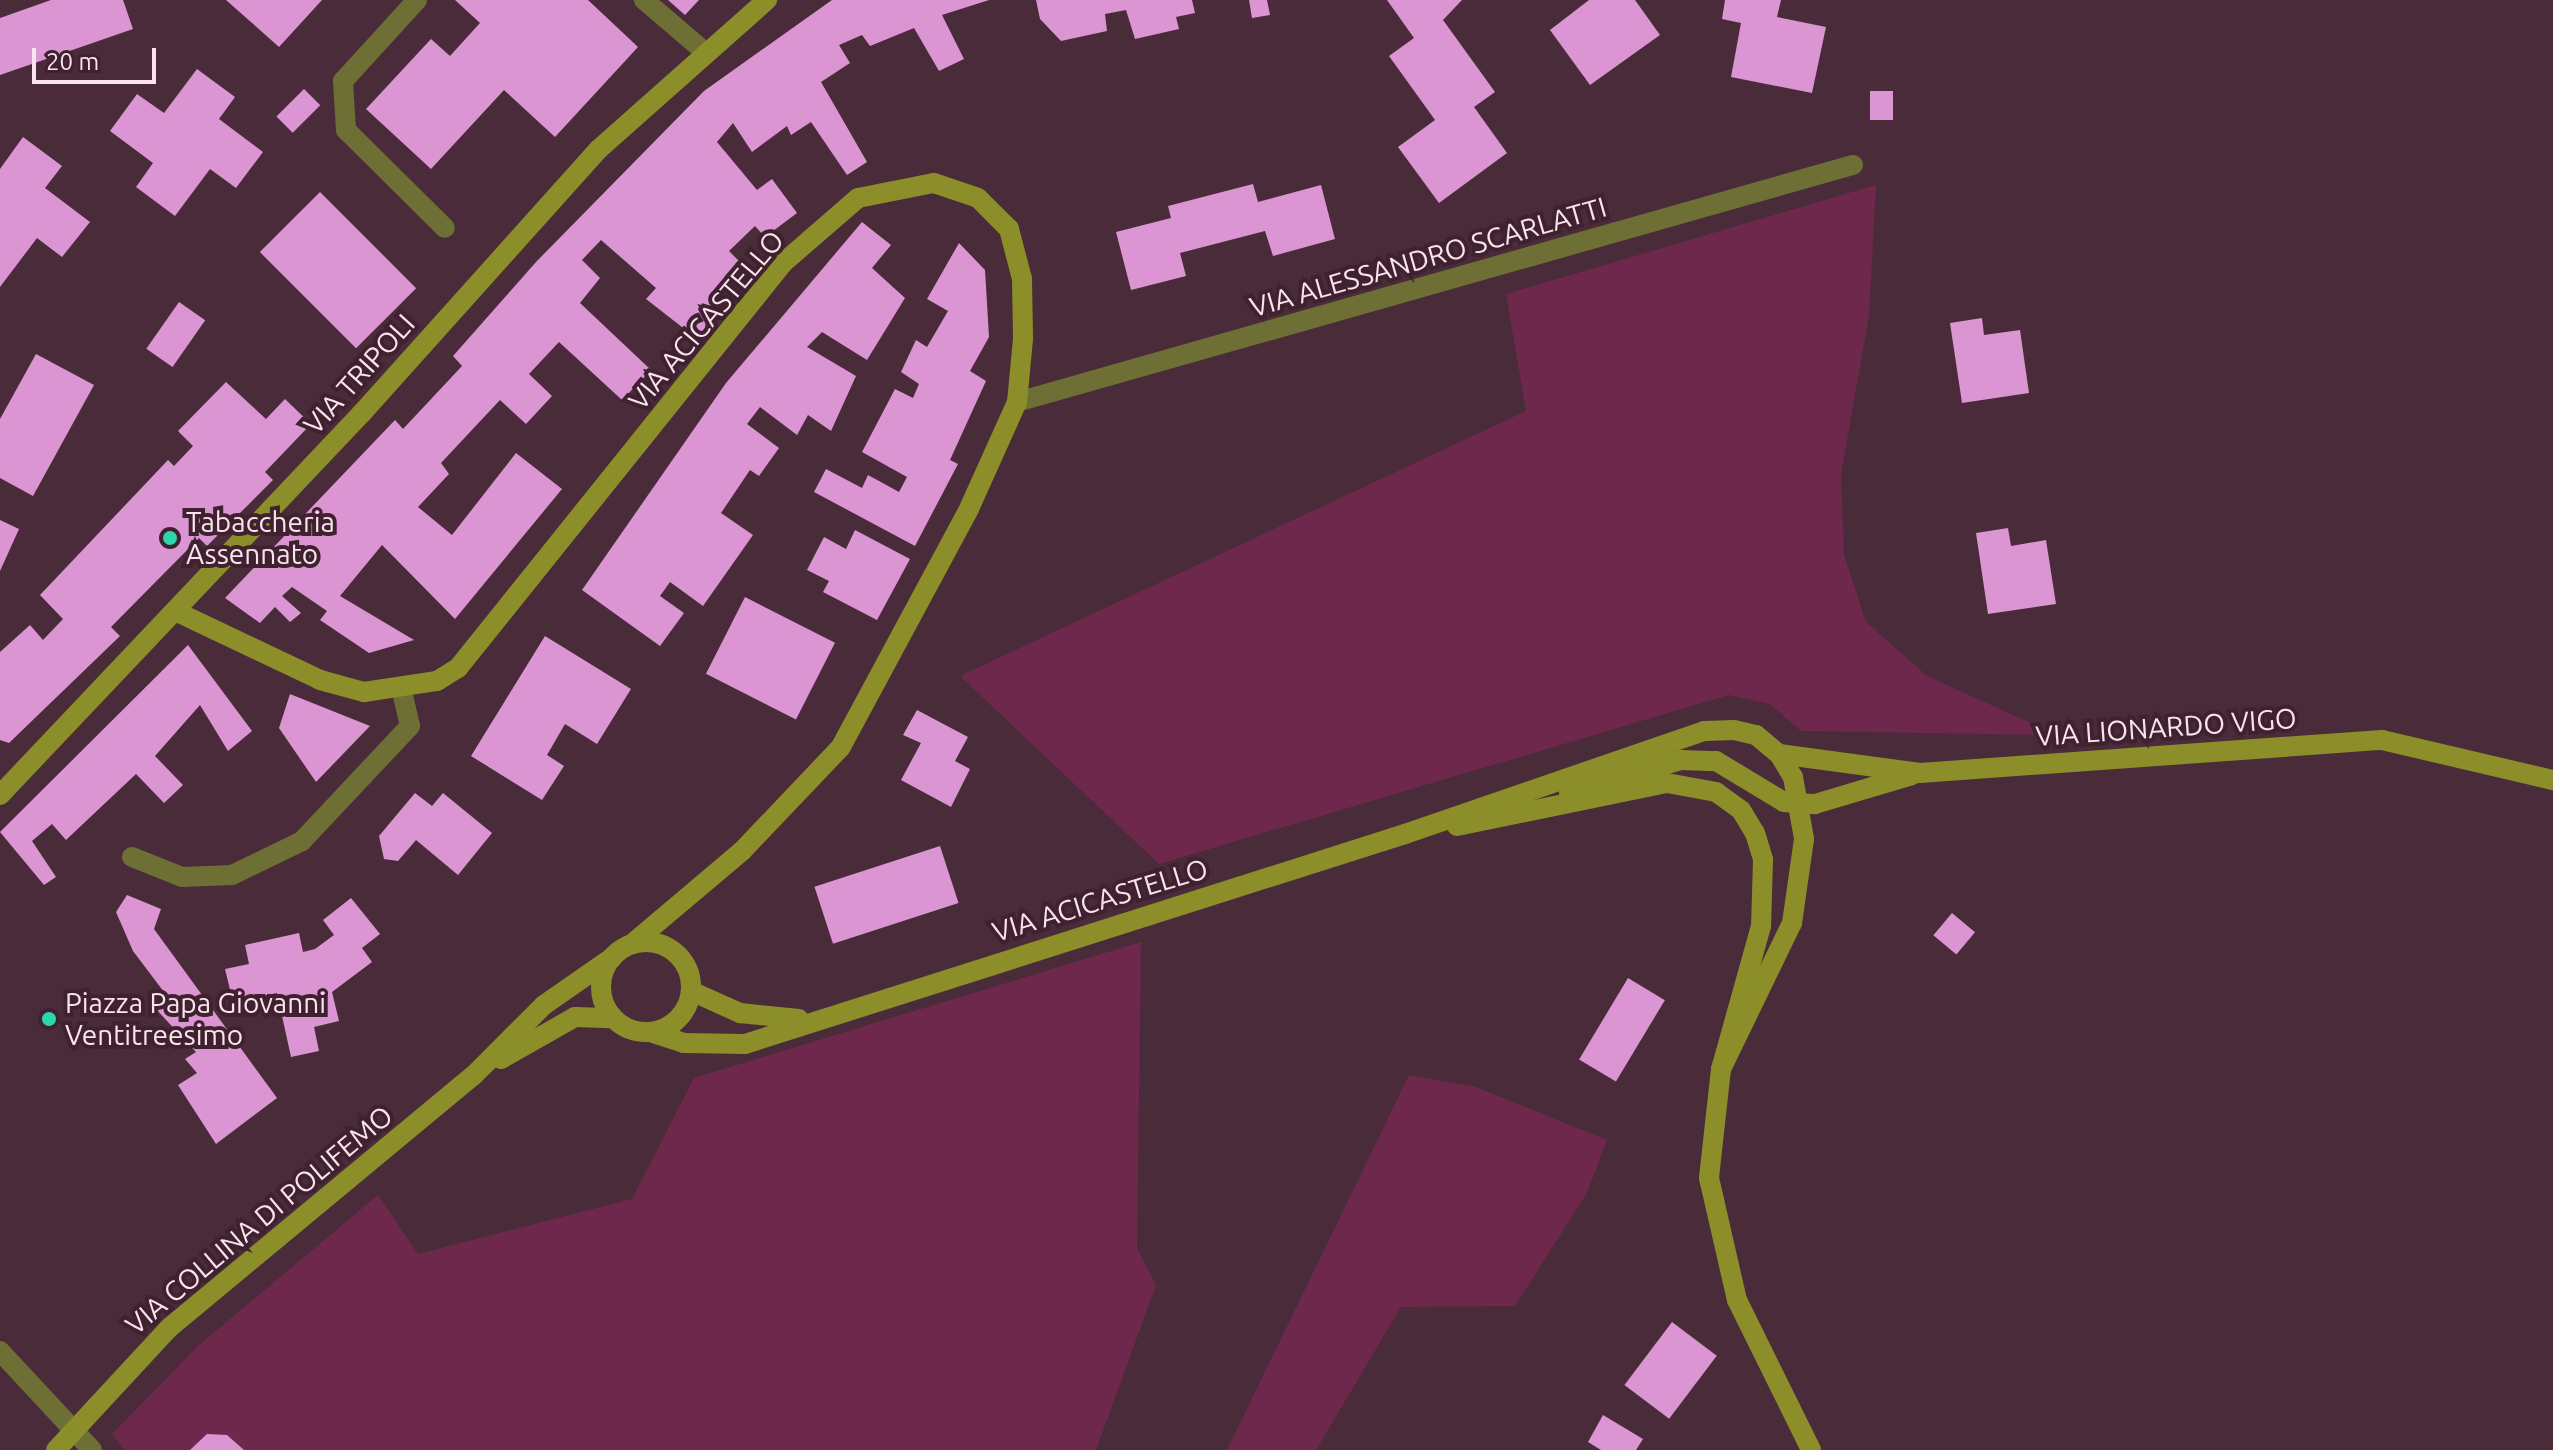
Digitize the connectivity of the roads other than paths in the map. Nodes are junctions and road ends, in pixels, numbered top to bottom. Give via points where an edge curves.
1 (417, 0) edge
2 (644, 0) edge
3 (765, 0) edge
4 (706, 53) junction
5 (1853, 165) dead end
6 (445, 228) dead end
7 (1017, 402) junction
8 (175, 611) junction
9 (402, 691) junction
10 (1779, 754) junction
11 (1920, 773) junction
12 (2553, 780) edge
13 (0, 795) edge
14 (1800, 803) junction
15 (1489, 821) junction
16 (1405, 834) junction
17 (132, 857) dead end
18 (632, 944) junction
19 (613, 957) junction
20 (691, 991) junction
21 (613, 1018) junction
22 (811, 1020) junction
23 (650, 1032) junction
24 (1721, 1069) junction
25 (473, 1076) junction
26 (0, 1351) edge
27 (74, 1429) junction
28 (56, 1450) edge
29 (92, 1450) edge
30 (1811, 1450) edge

1 - 6 street via 343,81 346,130
2 - 4 street
3 - 4 street, VIA TRIPOLI
4 - 8 street, VIA TRIPOLI via 599,149
5 - 7 street, VIA ALESSANDRO SCARLATTI
7 - 9 street, VIA ACICASTELLO via 1022,279 1009,229 978,198 934,183 858,198 783,263 458,668
7 - 18 street, VIA ACICASTELLO via 969,509 841,747 742,851
8 - 9 street, VIA ACICASTELLO via 320,680 364,692
8 - 13 street, VIA TRIPOLI
9 - 17 street via 410,726 302,841 232,875 182,877
10 - 11 street, VIA LIONARDO VIGO
10 - 14 street
10 - 16 street via 1756,735 1704,731
11 - 12 street, VIA LIONARDO VIGO via 2382,740
11 - 14 street
14 - 15 street via 1784,802 1716,761 1681,760 1634,770
14 - 24 street via 1804,839 1792,923
15 - 16 street
15 - 24 street via 1667,783 1716,792 1741,810 1763,860 1764,895
16 - 22 street, VIA ACICASTELLO
18 - 19 street
18 - 20 street via 661,944 674,952
19 - 21 street via 601,994
19 - 25 street via 544,1005
20 - 22 street via 740,1013
20 - 23 street via 678,1018
21 - 23 street
21 - 25 street via 575,1017
22 - 23 street, VIA ACICASTELLO via 718,1048
24 - 30 street via 1709,1178 1718,1233 1763,1363
25 - 27 street, VIA COLLINA DI POLIFEMO via 169,1328
26 - 27 street
27 - 28 street, VIA COLLINA DI POLIFEMO
27 - 29 street

